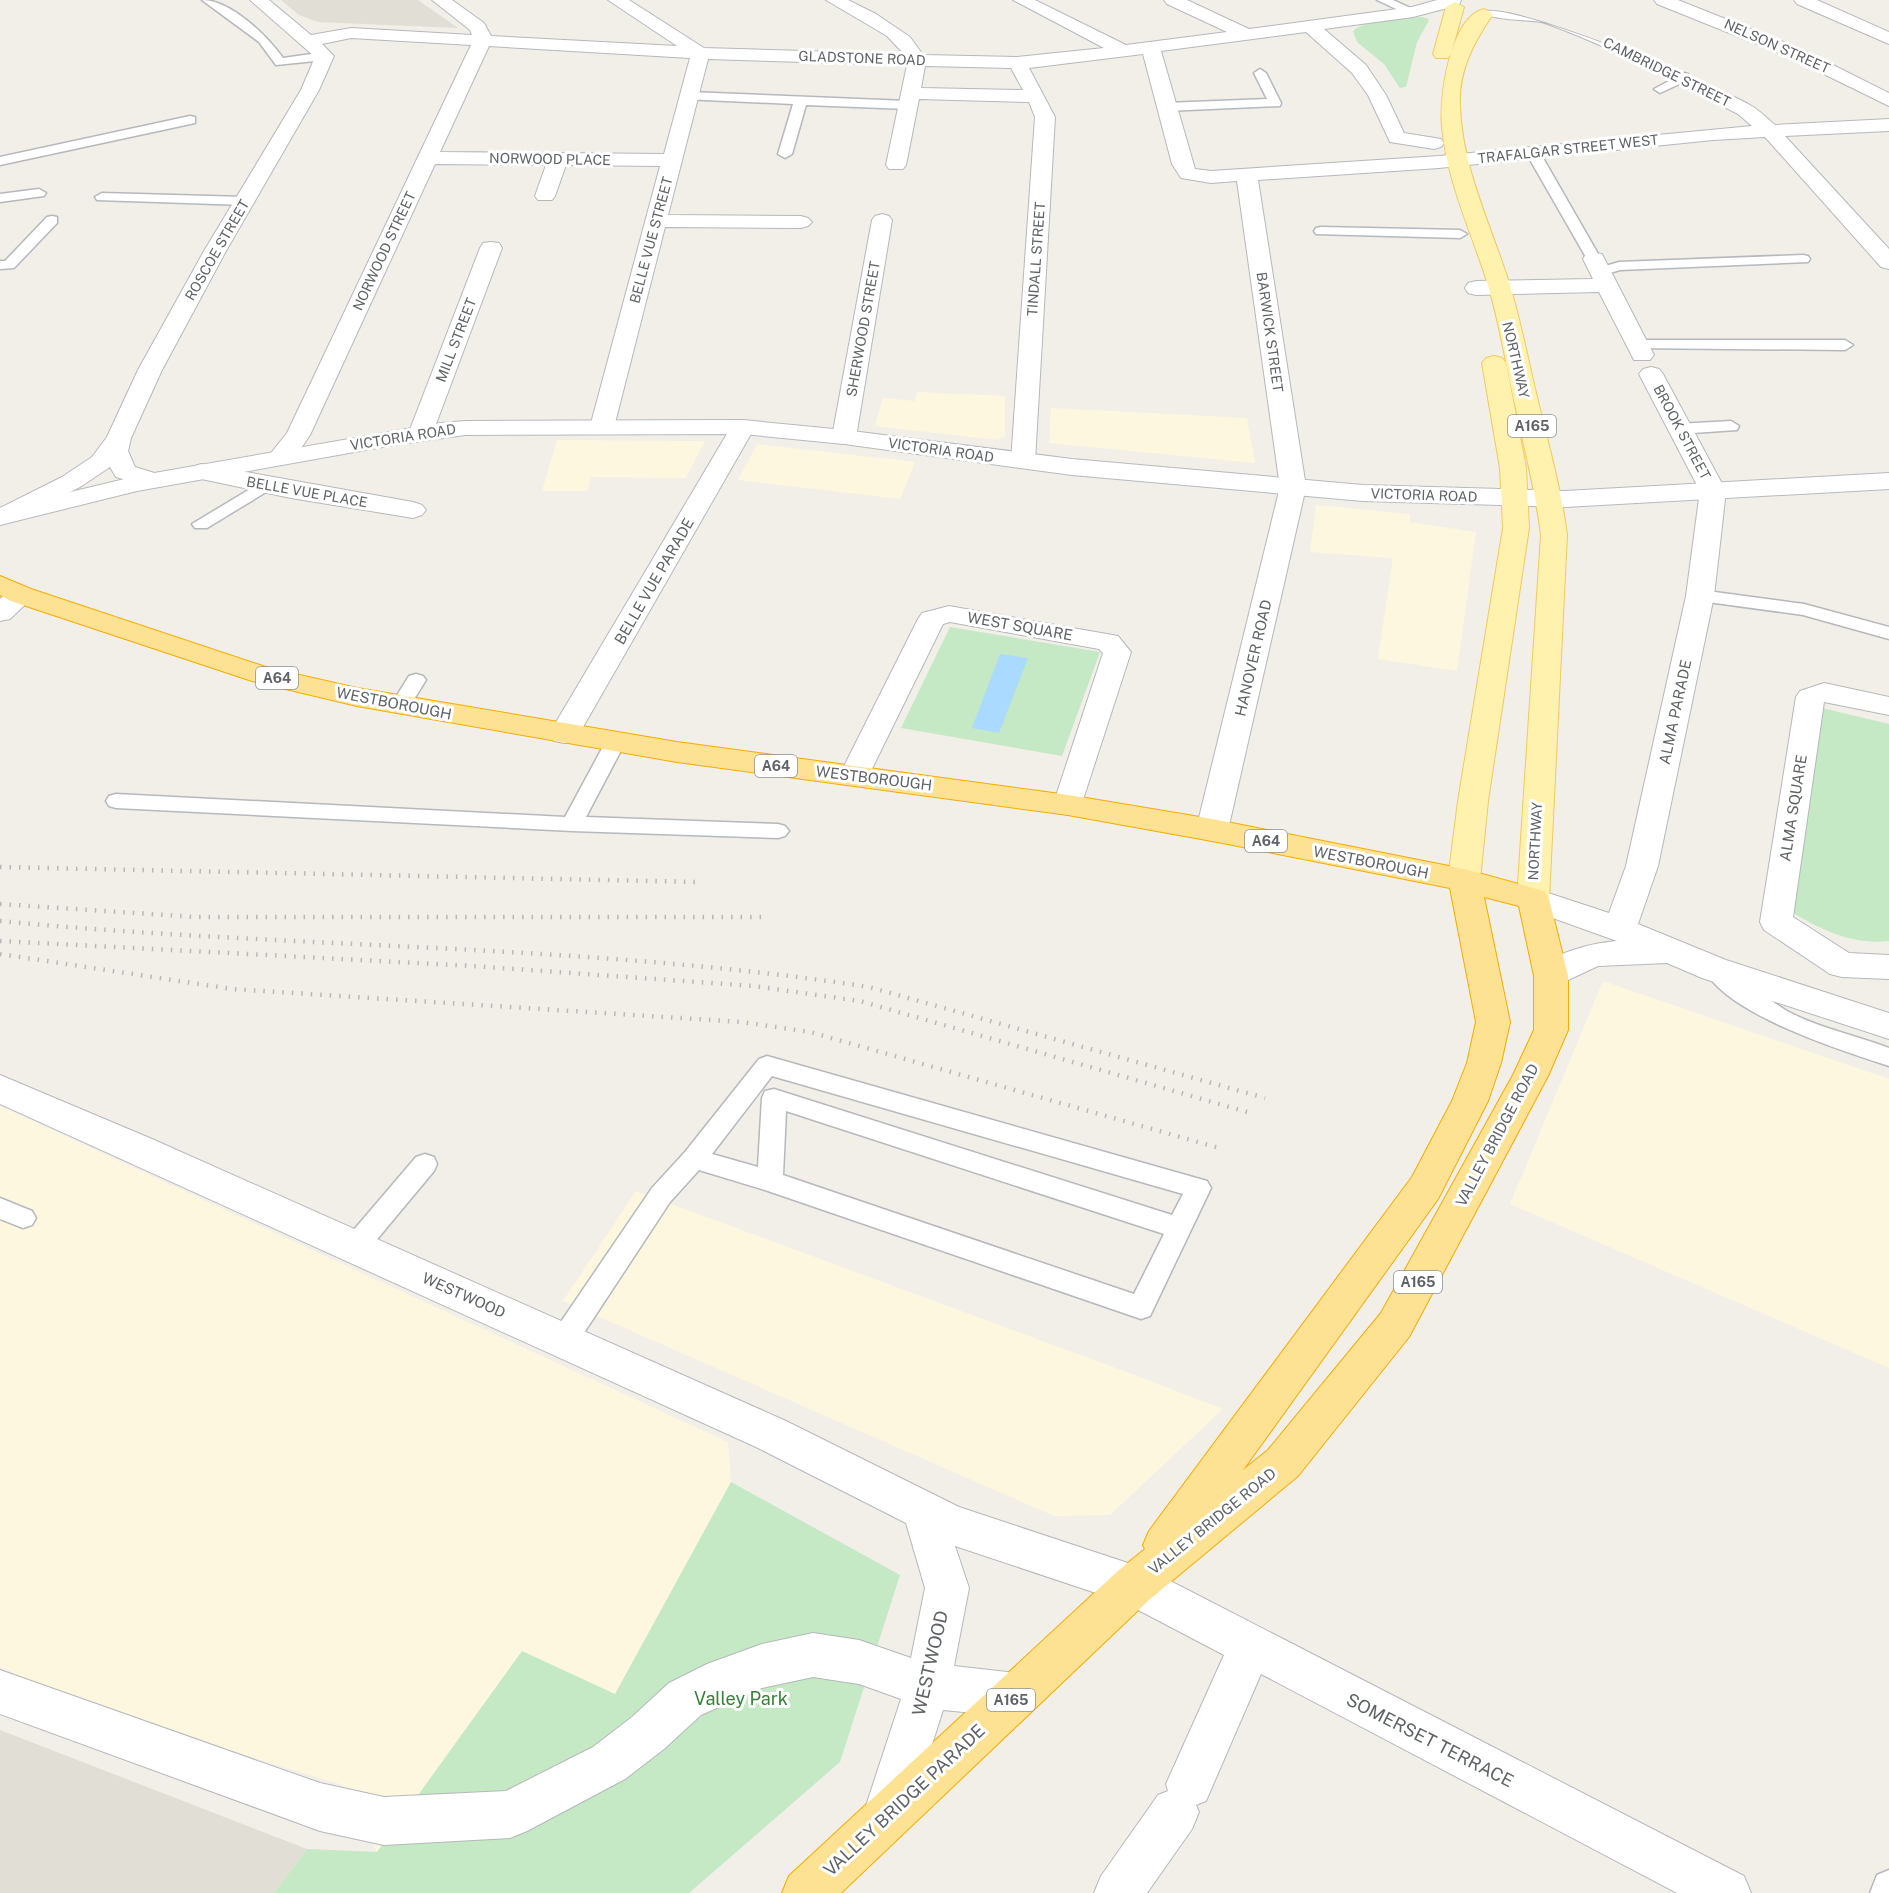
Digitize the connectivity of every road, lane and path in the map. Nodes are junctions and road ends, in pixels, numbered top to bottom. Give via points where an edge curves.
1 (208, 0) edge
2 (260, 0) edge
3 (441, 0) edge
4 (618, 0) edge
5 (835, 0) edge
6 (1022, 0) edge
7 (1173, 0) edge
8 (1383, 0) edge
9 (1663, 0) edge
10 (1803, 0) edge
11 (1474, 7) edge
12 (1413, 12) junction
13 (1311, 26) junction
14 (1246, 34) junction
15 (483, 39) junction
16 (1889, 39) edge
17 (317, 48) junction
18 (1151, 48) junction
19 (1123, 51) junction
20 (700, 53) junction
21 (917, 61) junction
22 (1017, 63) junction
23 (1260, 73) dead end
24 (1684, 77) junction
25 (1660, 89) dead end
26 (689, 96) junction
27 (1036, 96) junction
28 (908, 99) junction
29 (801, 100) junction
30 (1889, 100) edge
31 (1166, 107) junction
32 (190, 120) dead end
33 (1889, 125) edge
34 (1770, 131) junction
35 (1532, 151) junction
36 (785, 154) dead end
37 (1443, 155) junction
38 (428, 158) junction
39 (558, 160) junction
40 (672, 160) junction
41 (0, 161) edge
42 (896, 165) dead end
43 (1247, 177) junction
44 (39, 193) dead end
45 (545, 196) dead end
46 (102, 197) dead end
47 (0, 198) edge
48 (244, 201) junction
49 (52, 220) dead end
50 (656, 220) junction
51 (882, 220) dead end
52 (801, 222) dead end
53 (1322, 231) dead end
54 (1460, 234) junction
55 (491, 248) dead end
56 (1803, 259) dead end
57 (1889, 261) edge
58 (0, 265) edge
59 (1600, 272) junction
60 (1488, 288) junction
61 (1481, 310) dead end
62 (1489, 342) dead end
63 (1845, 345) dead end
64 (1643, 358) junction
65 (1731, 426) dead end
66 (602, 427) junction
67 (743, 427) junction
68 (1678, 429) junction
69 (421, 432) junction
70 (844, 437) junction
71 (119, 438) junction
72 (279, 458) junction
73 (1023, 461) junction
74 (201, 472) junction
75 (152, 480) junction
76 (1889, 481) edge
77 (265, 485) junction
78 (1293, 487) junction
79 (1713, 491) junction
80 (1516, 498) junction
81 (1550, 498) junction
82 (413, 510) dead end
83 (5, 516) edge
84 (201, 524) dead end
85 (1700, 596) junction
86 (7, 598) edge
87 (1889, 633) edge
88 (416, 680) dead end
89 (401, 705) junction
90 (1889, 706) edge
91 (564, 734) junction
92 (616, 741) junction
93 (855, 774) junction
94 (116, 801) dead end
95 (1068, 805) junction
96 (572, 824) junction
97 (1212, 830) junction
98 (778, 831) dead end
99 (1464, 880) junction
100 (1533, 899) junction
101 (1620, 929) junction
102 (1679, 954) junction
103 (1842, 965) junction
104 (1889, 967) edge
105 (1714, 969) junction
106 (1551, 976) junction
107 (1836, 1007) junction
108 (1889, 1026) edge
109 (1889, 1057) edge
110 (0, 1089) edge
111 (747, 1090) junction
112 (774, 1098) junction
113 (694, 1159) junction
114 (425, 1164) dead end
115 (770, 1181) junction
116 (1179, 1228) junction
117 (355, 1247) junction
118 (564, 1340) junction
119 (923, 1511) junction
120 (1134, 1585) junction
121 (1250, 1647) junction
122 (928, 1686) junction
123 (0, 1692) edge
124 (1016, 1695) junction
125 (887, 1815) junction
126 (1889, 1887) edge
127 (806, 1893) edge
128 (1118, 1893) edge
129 (1728, 1893) edge
130 (1887, 1893) edge

1 - 17 lane via 263,39 280,62
2 - 17 street
3 - 15 street via 478,27
4 - 20 street
5 - 21 street via 913,49
6 - 19 street
7 - 14 street
8 - 12 lane
9 - 30 street, NELSON STREET via 1795,53
10 - 16 street
11 - 12 street, GLADSTONE ROAD
11 - 24 street, CAMBRIDGE STREET via 1548,18
11 - 37 main road, NORTHWAY / A165 via 1472,27 1454,75
11 - 37 main road, NORTHWAY / A165 via 1436,74 1431,100
12 - 13 street, GLADSTONE ROAD
13 - 14 street, GLADSTONE ROAD
13 - 37 street via 1359,69 1377,95 1397,138
14 - 18 street, GLADSTONE ROAD
15 - 17 street, GLADSTONE ROAD via 351,33
15 - 20 street, GLADSTONE ROAD
15 - 38 street, NORWOOD STREET
17 - 48 street, ROSCOE STREET via 310,90
18 - 19 street, GLADSTONE ROAD
18 - 31 street
19 - 22 street, GLADSTONE ROAD
20 - 21 street, GLADSTONE ROAD
20 - 26 street, BELLE VUE STREET
21 - 22 street, GLADSTONE ROAD
21 - 28 street
22 - 27 street, TINDALL STREET
23 - 31 lane via 1275,103
24 - 25 lane
24 - 34 street, CAMBRIDGE STREET via 1744,110
26 - 29 lane
26 - 40 street, BELLE VUE STREET
27 - 28 street
27 - 73 street, TINDALL STREET via 1045,117
28 - 29 lane
28 - 42 street
29 - 36 lane
31 - 43 street, TRAFALGAR STREET WEST via 1188,174
32 - 41 lane
33 - 34 street, TRAFALGAR STREET WEST
34 - 35 street, TRAFALGAR STREET WEST
34 - 57 street, CAMBRIDGE STREET
35 - 37 street, TRAFALGAR STREET WEST
35 - 59 lane
37 - 43 street, TRAFALGAR STREET WEST
37 - 54 main road, NORTHWAY / A165
37 - 60 main road, NORTHWAY / A165
38 - 39 street, NORWOOD PLACE
38 - 72 street, NORWOOD STREET via 298,435
39 - 40 street, NORWOOD PLACE
39 - 45 street
40 - 50 street, BELLE VUE STREET
43 - 78 street, BARWICK STREET
44 - 47 lane
46 - 48 lane
48 - 71 street, ROSCOE STREET via 150,370
49 - 58 lane via 9,265
50 - 52 street
50 - 66 street, BELLE VUE STREET
51 - 70 street, SHERWOOD STREET
53 - 54 lane
54 - 60 main road, NORTHWAY / A165 via 1468,261
55 - 69 street, MILL STREET
56 - 59 lane via 1619,266
59 - 60 street
59 - 64 street, BROOK STREET
60 - 61 main road, NORTHWAY / A165
60 - 81 main road, NORTHWAY / A165
62 - 80 main road, NORTHWAY / A165 via 1502,396
63 - 64 lane
64 - 68 street, BROOK STREET
65 - 68 lane
66 - 67 street, VICTORIA ROAD
66 - 69 street, VICTORIA ROAD
67 - 70 street, VICTORIA ROAD
67 - 91 street, BELLE VUE PARADE
68 - 79 street, BROOK STREET
69 - 72 street, VICTORIA ROAD
70 - 73 street, VICTORIA ROAD
71 - 75 street via 116,451 124,472
71 - 83 street, ROSCOE STREET via 101,462
72 - 74 street, VICTORIA ROAD
73 - 78 street, VICTORIA ROAD
74 - 75 street, VICTORIA ROAD
74 - 77 street, BELLE VUE PLACE
75 - 83 street, VICTORIA ROAD
76 - 79 street, VICTORIA ROAD
77 - 82 street, BELLE VUE PLACE
77 - 84 lane
78 - 80 street, VICTORIA ROAD
78 - 97 street, HANOVER ROAD
79 - 81 street, VICTORIA ROAD
79 - 85 street, ALMA PARADE
80 - 81 street, VICTORIA ROAD
80 - 99 main road, NORTHWAY / A165 via 1516,528
81 - 100 main road, NORTHWAY / A165 via 1554,535
85 - 87 lane via 1804,610
85 - 101 street, ALMA PARADE via 1642,866
86 - 89 highway, WESTBOROUGH / A64 via 262,675
88 - 89 lane
89 - 91 highway, WESTBOROUGH / A64
90 - 103 street, ALMA SQUARE via 1824,692 1810,697 1776,922
91 - 92 highway, WESTBOROUGH / A64
92 - 93 highway, WESTBOROUGH / A64
92 - 96 lane
93 - 95 highway, WESTBOROUGH / A64
93 - 95 street, WEST SQUARE via 932,619 949,614 1115,646 1117,651
94 - 96 lane
95 - 97 highway, WESTBOROUGH / A64
96 - 98 lane
97 - 99 highway, WESTBOROUGH / A64
99 - 100 highway, WESTBOROUGH / A64
99 - 120 highway, VALLEY BRIDGE ROAD / A165 via 1493,1022 1470,1101 1425,1188
100 - 101 street, WESTBOROUGH
100 - 106 highway, VALLEY BRIDGE ROAD / A165
101 - 102 street, WESTBOROUGH
102 - 105 street, WESTBOROUGH
102 - 106 street, WESTBOROUGH via 1634,951 1592,955
103 - 104 street
103 - 107 street
105 - 107 street, WESTBOROUGH
105 - 109 lane via 1781,1018
106 - 120 highway, VALLEY BRIDGE ROAD / A165 via 1551,1030 1395,1325 1283,1463
107 - 108 street, WESTBOROUGH
110 - 117 street, WESTWOOD
111 - 112 lane
111 - 113 lane
111 - 116 lane via 767,1065 1198,1188
112 - 115 lane
112 - 116 lane
113 - 115 lane
113 - 118 lane via 662,1195
114 - 117 lane
115 - 116 lane via 1141,1308
117 - 118 street, WESTWOOD
118 - 119 street, WESTWOOD via 771,1434
119 - 120 street, WESTWOOD via 949,1524
119 - 122 street, WESTWOOD via 947,1588
120 - 121 street, SOMERSET TERRACE
120 - 124 highway, VALLEY BRIDGE PARADE / A165
121 - 128 street via 1182,1798
121 - 129 street, SOMERSET TERRACE
122 - 123 street via 859,1662 813,1655 762,1666 686,1699 609,1763 510,1814 384,1821 320,1807
122 - 124 street
122 - 125 street, WESTWOOD
124 - 125 highway, VALLEY BRIDGE PARADE / A165
125 - 127 highway, VALLEY BRIDGE PARADE / A165
126 - 130 lane

